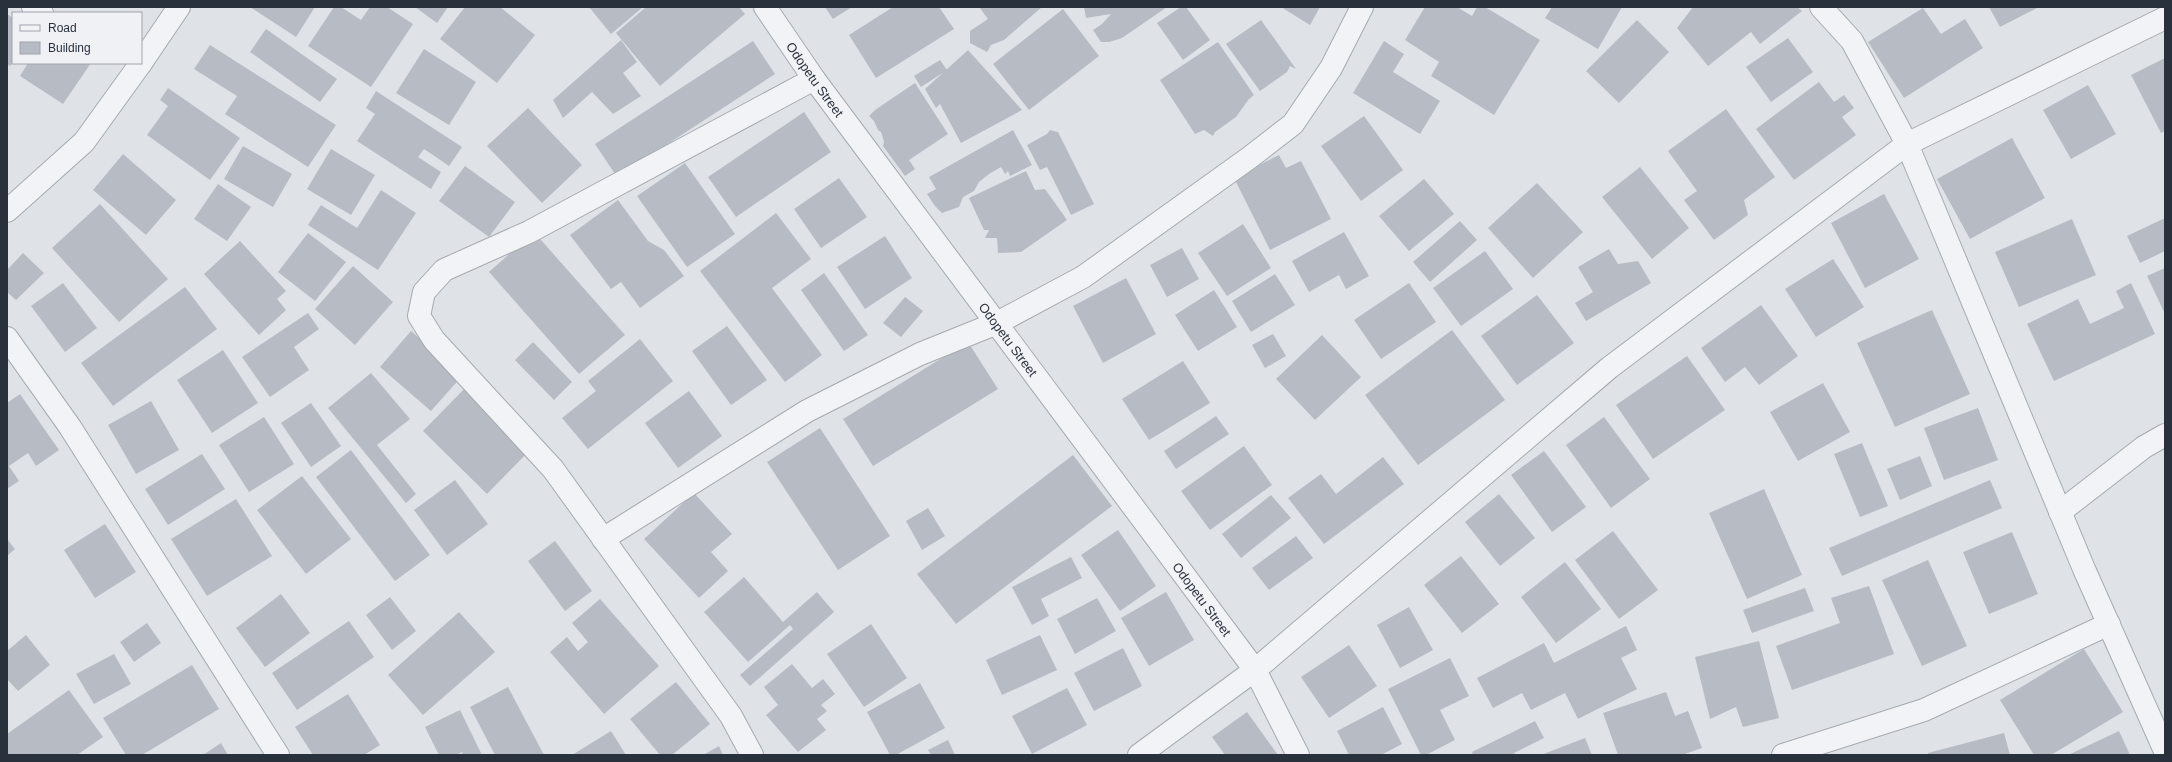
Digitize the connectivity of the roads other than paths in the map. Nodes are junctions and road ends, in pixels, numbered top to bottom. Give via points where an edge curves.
1 (179, 7) edge
2 (765, 7) edge
3 (1362, 7) edge
4 (1821, 7) edge
5 (2165, 18) edge
6 (142, 57) edge
7 (136, 65) edge
8 (814, 79) junction
9 (1907, 144) junction
10 (7, 211) edge
11 (997, 323) junction
12 (7, 338) edge
13 (2165, 435) edge
14 (2060, 512) junction
15 (603, 539) junction
16 (2109, 624) junction
17 (1254, 670) junction
18 (2165, 751) edge
19 (278, 755) edge
20 (752, 755) edge
21 (1139, 755) edge
22 (1298, 755) edge
23 (1783, 755) edge

1 - 6 street
2 - 8 street, Odopetu Street
3 - 11 street via 1331,68 1293,124 1083,277
4 - 9 street via 1852,41
5 - 9 street
7 - 10 street via 84,142
8 - 11 street, Odopetu Street
8 - 15 street via 529,232 444,270 424,292 419,316 434,340 553,468
9 - 14 street
9 - 17 street via 1609,368
11 - 15 street via 920,354 807,411
11 - 17 street, Odopetu Street
12 - 19 street via 70,427
13 - 14 street via 2144,447
14 - 16 street
15 - 20 street via 731,716
16 - 18 street
16 - 23 street via 1924,710
17 - 21 street
17 - 22 street, Odopetu Street

